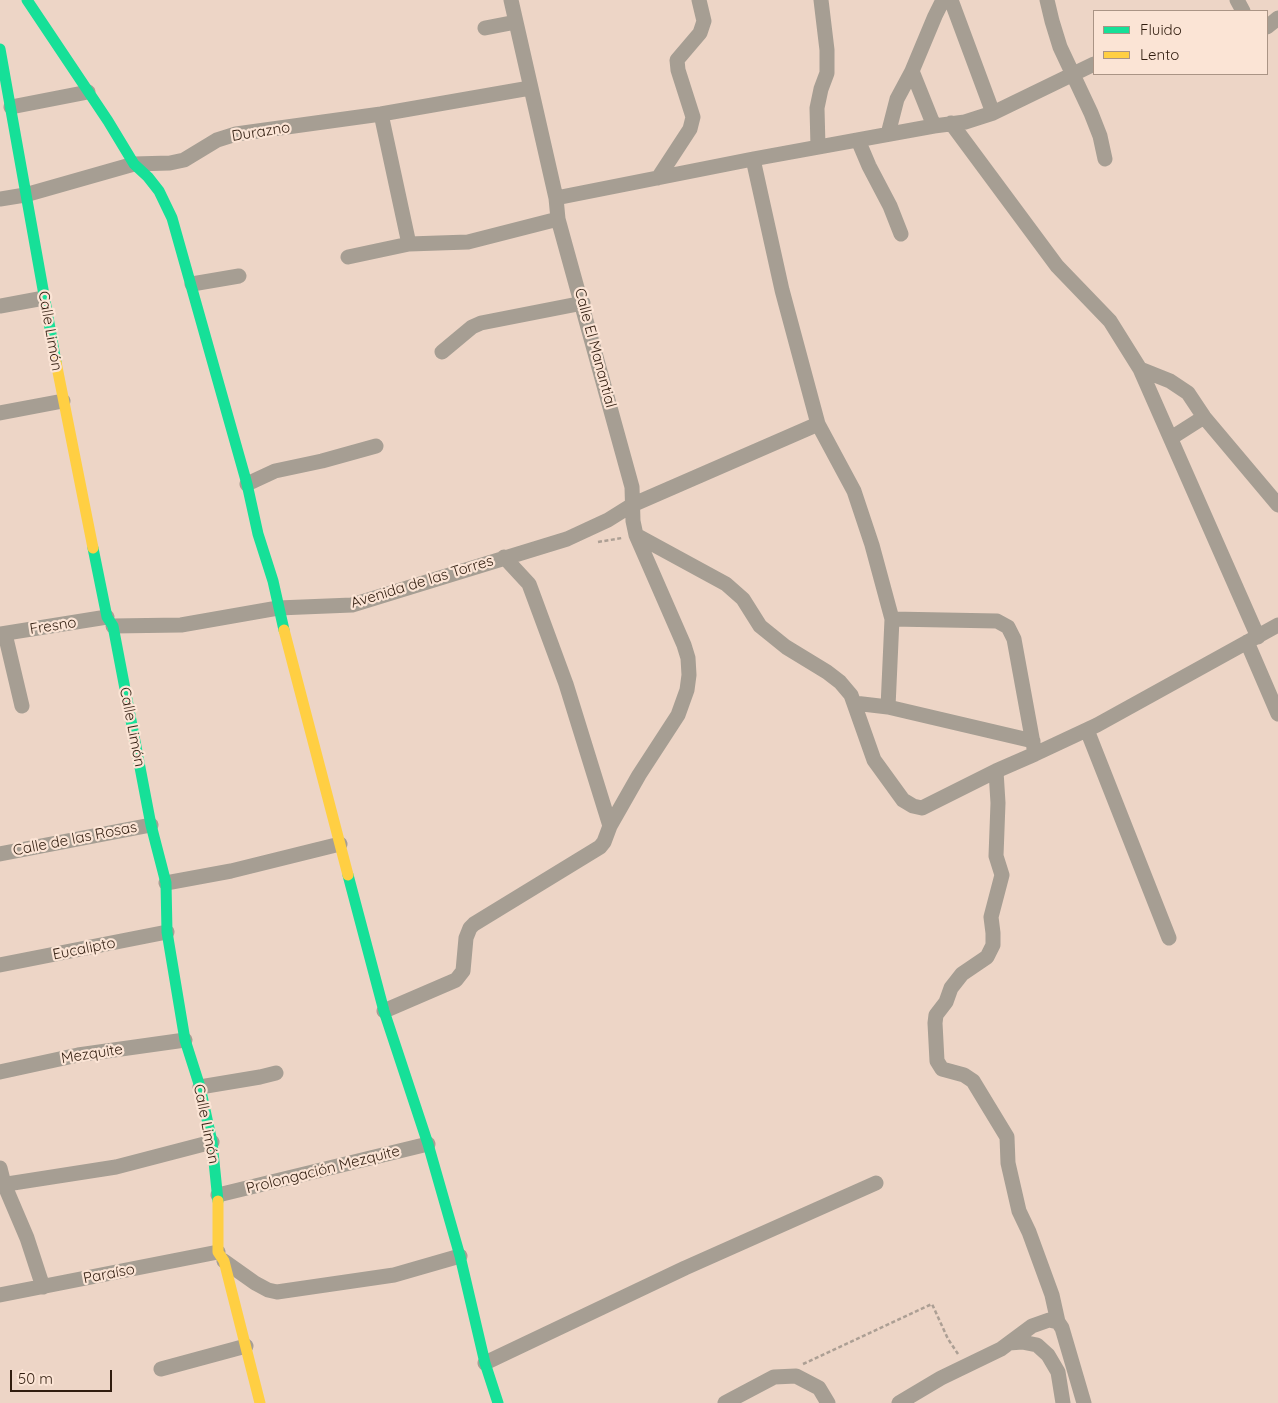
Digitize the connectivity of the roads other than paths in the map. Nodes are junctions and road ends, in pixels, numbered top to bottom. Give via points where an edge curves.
1 (27, 0) edge
2 (511, 0) edge
3 (699, 0) edge
4 (821, 0) edge
5 (943, 0) edge
6 (951, 0) edge
7 (1047, 0) edge
8 (1278, 18) edge
9 (516, 22) junction
10 (1268, 26) edge
11 (485, 28) dead end
12 (0, 49) edge
13 (1093, 65) edge
14 (2, 67) edge
15 (912, 71) junction
16 (1073, 75) junction
17 (530, 88) junction
18 (88, 92) junction
19 (7, 99) edge
20 (993, 113) junction
21 (381, 114) junction
22 (951, 123) junction
23 (934, 126) junction
24 (888, 134) junction
25 (858, 140) junction
26 (818, 147) junction
27 (753, 159) junction
28 (1105, 159) dead end
29 (134, 164) junction
30 (658, 178) junction
31 (25, 195) junction
32 (556, 198) junction
33 (0, 199) edge
34 (558, 219) junction
35 (901, 234) dead end
36 (409, 244) junction
37 (348, 257) dead end
38 (239, 276) dead end
39 (192, 284) junction
40 (44, 298) junction
41 (582, 303) junction
42 (0, 306) edge
43 (442, 352) dead end
44 (1140, 369) junction
45 (63, 401) junction
46 (0, 413) edge
47 (1204, 417) junction
48 (818, 424) junction
49 (1172, 438) junction
50 (376, 446) dead end
51 (247, 484) junction
52 (632, 505) junction
53 (1278, 506) edge
54 (636, 534) junction
55 (504, 557) junction
56 (278, 608) junction
57 (892, 619) junction
58 (110, 622) junction
59 (1278, 625) edge
60 (2, 634) edge
61 (1253, 639) junction
62 (854, 703) junction
63 (22, 706) dead end
64 (888, 707) junction
65 (1278, 714) edge
66 (1087, 730) junction
67 (1034, 748) junction
68 (996, 771) junction
69 (150, 825) junction
70 (610, 826) junction
71 (340, 844) junction
72 (0, 854) edge
73 (166, 883) junction
74 (167, 932) junction
75 (1169, 938) dead end
76 (0, 965) edge
77 (384, 1011) junction
78 (185, 1040) junction
79 (0, 1072) edge
80 (276, 1073) dead end
81 (200, 1087) junction
82 (212, 1142) junction
83 (428, 1144) junction
84 (0, 1168) edge
85 (876, 1183) dead end
86 (2, 1185) edge
87 (218, 1195) junction
88 (221, 1256) junction
89 (460, 1256) junction
90 (43, 1287) junction
91 (0, 1295) edge
92 (1058, 1322) junction
93 (1009, 1344) junction
94 (246, 1346) junction
95 (485, 1363) junction
96 (161, 1369) dead end
97 (260, 1403) edge
98 (498, 1403) edge
99 (725, 1403) edge
100 (828, 1403) edge
101 (899, 1403) edge
102 (1062, 1403) edge
103 (1084, 1403) edge

1 - 18 street
2 - 9 street, Calle El Manantial
3 - 30 street via 704,21 700,33 677,60 693,117 690,129
4 - 26 street via 827,73 817,108
5 - 15 street
6 - 20 street
7 - 16 street via 1060,47
8 - 10 street
9 - 11 street
9 - 17 street, Calle El Manantial
12 - 14 street, Calle Limón
13 - 16 street
14 - 19 street, Calle Limón
15 - 23 street
15 - 24 street via 897,100
16 - 20 street
16 - 28 street via 1100,136
17 - 21 street, Durazno
17 - 32 street, Calle El Manantial
18 - 19 street
18 - 29 street
19 - 31 street, Calle Limón
20 - 22 street
21 - 29 street, Durazno via 236,134 217,140 184,160
21 - 36 street
22 - 23 street
22 - 44 street via 1057,266 1110,321
23 - 24 street
24 - 25 street
25 - 26 street
25 - 35 street
26 - 27 street
27 - 30 street
27 - 48 street via 782,290
29 - 31 street, Durazno
29 - 39 street via 159,191 172,218
30 - 32 street
31 - 33 street, Durazno
31 - 40 street, Calle Limón
32 - 34 street, Calle El Manantial
34 - 36 street via 468,242
34 - 41 street, Calle El Manantial
36 - 37 street
38 - 39 street
39 - 51 street
40 - 42 street
40 - 45 street, Calle Limón
41 - 43 street via 481,323
41 - 52 street, Calle El Manantial via 632,487
44 - 47 street via 1170,381 1188,393
44 - 49 street
45 - 46 street
45 - 58 street, Calle Limón
47 - 49 street
47 - 53 street
48 - 52 street, Avenida de las Torres
48 - 57 street via 854,491
49 - 61 street
50 - 51 street via 275,470
51 - 56 street
52 - 54 street, Calle El Manantial
52 - 55 street, Avenida de las Torres via 608,520 567,538
54 - 62 street via 726,584 744,598 760,626 840,682
54 - 70 street, Calle El Manantial via 684,645 689,667 688,690 678,715
55 - 56 street, Avenida de las Torres via 352,605
55 - 70 street via 529,584 566,684
56 - 58 street, Avenida de las Torres via 181,625
56 - 71 street
57 - 64 street
57 - 67 street via 997,622 1008,627 1014,639
58 - 60 street, Fresno
58 - 69 street, Calle Limón
59 - 61 street
60 - 63 street
61 - 65 street
61 - 66 street
62 - 64 street
62 - 68 street via 874,760 903,800 913,806 922,808
64 - 67 street
66 - 67 street
66 - 75 street
67 - 68 street
68 - 92 street via 996,850 1002,875 991,917 993,945 987,956 962,974 936,1015 937,1061 942,1068 973,1081 1007,1137 1008,1163 1019,1211 1052,1295
69 - 72 street, Calle de las Rosas
69 - 73 street, Calle Limón
70 - 77 street via 597,851 470,928 463,971 456,980
71 - 73 street via 231,871
71 - 77 street
73 - 74 street, Calle Limón
74 - 76 street, Eucalipto
74 - 78 street, Calle Limón
77 - 83 street
78 - 79 street, Mezquite via 78,1055
78 - 81 street, Calle Limón
80 - 81 street
81 - 82 street, Calle Limón
82 - 86 street via 116,1167
82 - 87 street, Calle Limón
83 - 87 street, Prolongación Mezquite
83 - 89 street
84 - 86 street
85 - 95 street via 685,1268
86 - 90 street via 27,1238
87 - 88 street, Calle Limón
88 - 89 street via 255,1283 277,1292 394,1274
88 - 90 street, Paraíso
88 - 94 street, Calle Limón
89 - 95 street
90 - 91 street, Paraíso
92 - 93 street via 1049,1320 1032,1326
92 - 103 street
93 - 101 street
93 - 102 street via 1037,1345 1048,1355 1058,1372
94 - 96 street
94 - 97 street, Calle Limón
95 - 98 street
99 - 100 street via 774,1377 796,1376 818,1388

